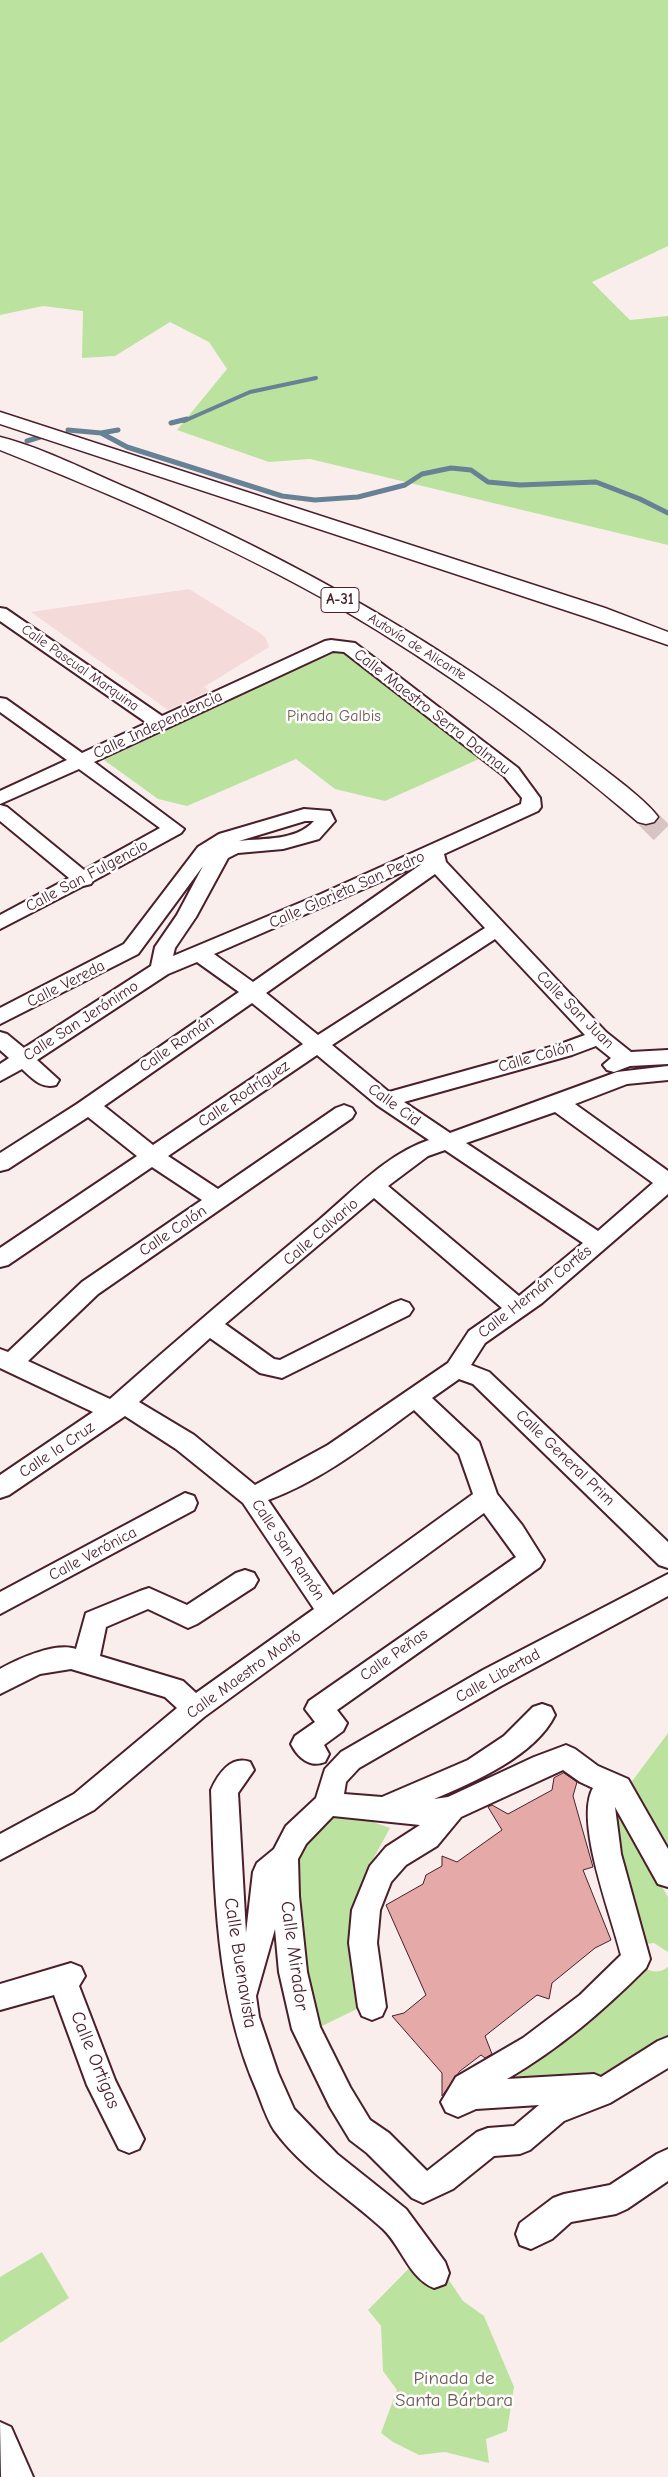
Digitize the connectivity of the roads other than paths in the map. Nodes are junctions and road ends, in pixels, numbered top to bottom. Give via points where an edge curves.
1 (0, 418) edge
2 (0, 443) edge
3 (0, 613) edge
4 (668, 639) edge
5 (315, 652) joint
6 (0, 703) edge
7 (160, 724) junction
8 (80, 761) junction
9 (0, 798) edge
10 (531, 807) joint
11 (0, 811) edge
12 (646, 817) tunnel mouth
13 (435, 858) junction
14 (84, 880) junction
15 (328, 899) junction
16 (1, 921) edge
17 (353, 922) junction
18 (493, 931) junction
19 (131, 949) junction
20 (200, 954) junction
21 (161, 969) junction
22 (251, 992) junction
23 (0, 1017) edge
24 (599, 1037) junction
25 (0, 1039) edge
26 (317, 1045) junction
27 (668, 1057) edge
28 (23, 1059) junction
29 (627, 1059) junction
30 (668, 1073) edge
31 (0, 1074) edge
32 (48, 1080) dead end
33 (385, 1100) junction
34 (558, 1103) junction
35 (89, 1106) junction
36 (344, 1113) dead end
37 (446, 1142) junction
38 (152, 1156) junction
39 (0, 1163) edge
40 (667, 1182) edge
41 (374, 1186) junction
42 (219, 1200) junction
43 (598, 1242) junction
44 (0, 1259) edge
45 (518, 1308) junction
46 (401, 1309) dead end
47 (209, 1325) junction
48 (6, 1360) edge
49 (456, 1368) junction
50 (415, 1399) junction
51 (117, 1408) junction
52 (0, 1488) edge
53 (252, 1496) junction
54 (486, 1498) junction
55 (185, 1503) dead end
56 (668, 1558) edge
57 (245, 1580) dead end
58 (668, 1584) edge
59 (0, 1604) edge
60 (330, 1612) junction
61 (86, 1660) junction
62 (0, 1683) edge
63 (195, 1709) junction
64 (542, 1715) dead end
65 (316, 1754) dead end
66 (241, 1770) dead end
67 (618, 1787) junction
68 (328, 1804) junction
69 (383, 1809) junction
70 (451, 1809) junction
71 (290, 1847) junction
72 (0, 1848) edge
73 (668, 1875) edge
74 (0, 1998) edge
75 (242, 1999) junction
76 (372, 2007) dead end
77 (668, 2051) edge
78 (610, 2087) junction
79 (129, 2139) dead end
80 (668, 2164) edge
81 (531, 2234) dead end
82 (434, 2274) dead end
83 (0, 2438) edge
84 (0, 2469) edge
85 (17, 2477) edge

1 - 4 highway
2 - 12 highway, Autovía de Alicante / A-31 via 194,525 379,622 531,724
3 - 7 street, Calle Pascual Marquina
5 - 7 street, Calle Independencia
5 - 10 street, Calle Maestro Serra Dalmau via 331,645 349,647 511,772 532,798
6 - 8 street
7 - 8 street, Calle Independencia
8 - 9 street, Calle Independencia
8 - 14 street, Calle San Fulgencio via 174,829
10 - 13 street, Calle Glorieta San Pedro
11 - 14 street
13 - 15 street, Calle Glorieta San Pedro
13 - 17 street, Calle Román
13 - 18 street, Calle San Juan
14 - 16 street, Calle San Fulgencio
15 - 17 street
15 - 20 street, Calle Glorieta San Pedro
17 - 22 street, Calle Román
18 - 24 street, Calle San Juan
18 - 26 street, Calle Rodríguez
19 - 21 street
19 - 21 street via 213,853 186,917 165,948
19 - 23 street, Calle Vereda
20 - 21 street, Calle Glorieta San Pedro
20 - 22 street, Calle Cid
21 - 28 street, Calle San Jerónimo
22 - 26 street, Calle Cid
22 - 35 street, Calle Román
24 - 29 street, Calle San Juan
24 - 33 street, Calle Colón via 564,1050
25 - 28 street
26 - 33 street, Calle Cid
26 - 38 street, Calle Rodríguez
27 - 29 street, Calle San Juan
28 - 31 street, Calle San Jerónimo
28 - 32 street
29 - 34 street via 575,1081 565,1089
30 - 34 street, Calle Calvario via 624,1077
33 - 37 street, Calle Cid
34 - 37 street, Calle Calvario
34 - 40 street
35 - 38 street
35 - 39 street, Calle Román
36 - 42 street, Calle Colón
37 - 41 street, Calle Calvario via 420,1151
37 - 43 street, Calle Cid
38 - 42 street
38 - 44 street, Calle Rodríguez
40 - 43 street, Calle Hernán Cortés
41 - 45 street
41 - 47 street, Calle Calvario
42 - 48 street, Calle Colón via 90,1288
43 - 45 street, Calle Hernán Cortés
45 - 49 street, Calle Hernán Cortés via 477,1337
46 - 47 street via 282,1369 268,1367
47 - 51 street, Calle Calvario
48 - 51 street, Calle San Ramón
49 - 50 street, Calle Hernán Cortés
49 - 56 street, Calle General Prim via 482,1378
50 - 53 street, Calle Hernán Cortés via 294,1478
50 - 54 street via 428,1407 470,1449
51 - 52 street, Calle la Cruz
51 - 53 street, Calle San Ramón via 133,1409 185,1442
53 - 60 street, Calle San Ramón
54 - 60 street, Calle Maestro Moltó
54 - 65 street, Calle Peñas via 532,1560 318,1709 334,1723 304,1744
55 - 59 street, Calle Verónica
57 - 61 street via 188,1617 149,1598 95,1620
58 - 68 street, Calle Libertad via 492,1678 350,1760 334,1777
60 - 63 street, Calle Maestro Moltó
61 - 62 street via 53,1659
61 - 63 street via 174,1689
63 - 72 street, Calle Maestro Moltó via 84,1802
64 - 69 street via 514,1744 477,1768
66 - 75 street, Calle Buenavista via 224,1790 231,1927
67 - 70 street via 589,1774 566,1757
67 - 73 street
67 - 78 street via 602,1797 599,1811 636,1959 590,2004 533,2048 466,2087 452,2101 473,2095
68 - 69 street
68 - 71 street
69 - 70 street via 420,1813
70 - 76 street via 427,1837 396,1856 380,1874 366,1910 363,1943
71 - 75 street via 267,1872 260,1934
71 - 78 street, Calle Mirador via 285,1896 293,1972 306,2029 360,2130 378,2143 423,2188 442,2179 488,2142 520,2140 554,2111
74 - 79 street, Calle Ortigas via 67,1978 102,2085
75 - 82 street, Calle Buenavista via 264,2074 284,2119 326,2164 395,2220
77 - 78 street
80 - 81 street via 616,2199 564,2209
83 - 85 street
84 - 85 street

